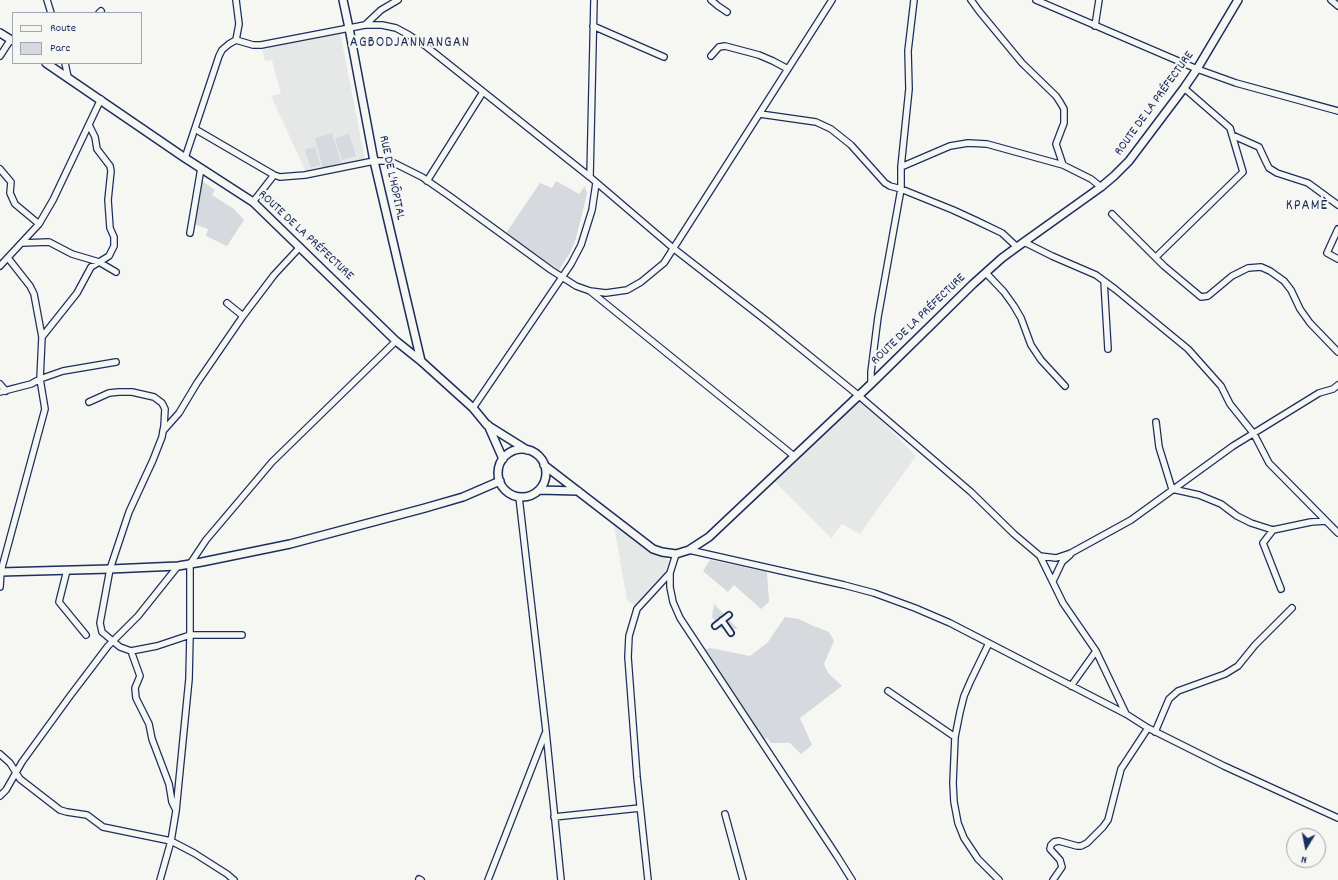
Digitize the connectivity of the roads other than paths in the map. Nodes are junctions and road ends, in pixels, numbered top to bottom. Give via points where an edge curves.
1 (48, 0) edge
2 (236, 0) edge
3 (343, 0) edge
4 (398, 0) edge
5 (594, 0) edge
6 (712, 0) edge
7 (832, 0) edge
8 (914, 0) edge
9 (972, 0) edge
10 (1036, 0) edge
11 (1099, 0) edge
12 (1238, 0) edge
13 (1331, 0) edge
14 (1338, 6) edge
15 (51, 12) edge
16 (727, 12) dead end
17 (365, 25) junction
18 (593, 26) junction
19 (1095, 26) junction
20 (349, 28) junction
21 (0, 33) edge
22 (12, 40) edge
23 (236, 40) junction
24 (0, 56) edge
25 (711, 56) dead end
26 (664, 57) dead end
27 (48, 64) edge
28 (65, 64) edge
29 (788, 69) junction
30 (1197, 70) junction
31 (68, 77) junction
32 (1184, 88) junction
33 (483, 92) junction
34 (101, 100) junction
35 (1338, 111) edge
36 (760, 114) junction
37 (89, 125) junction
38 (195, 129) junction
39 (1232, 135) junction
40 (186, 158) junction
41 (374, 161) junction
42 (1063, 165) junction
43 (901, 166) junction
44 (201, 168) junction
45 (0, 169) edge
46 (274, 175) junction
47 (590, 177) junction
48 (427, 181) junction
49 (596, 183) junction
50 (1101, 187) junction
51 (901, 189) junction
52 (253, 202) junction
53 (1338, 205) edge
54 (1112, 214) dead end
55 (39, 224) junction
56 (1338, 229) edge
57 (190, 233) dead end
58 (1024, 242) junction
59 (22, 243) junction
60 (300, 247) junction
61 (1017, 247) junction
62 (673, 248) junction
63 (1156, 257) junction
64 (8, 258) junction
65 (1338, 259) edge
66 (98, 262) junction
67 (0, 266) edge
68 (116, 272) dead end
69 (986, 273) junction
70 (562, 277) junction
71 (1104, 281) junction
72 (590, 291) junction
73 (228, 303) dead end
74 (243, 316) junction
75 (42, 337) junction
76 (396, 341) junction
77 (1108, 349) dead end
78 (1338, 352) edge
79 (421, 361) junction
80 (116, 362) dead end
81 (40, 379) junction
82 (0, 384) edge
83 (871, 384) junction
84 (1338, 385) edge
85 (1065, 386) dead end
86 (1336, 390) edge
87 (3, 391) edge
88 (858, 395) junction
89 (89, 402) dead end
90 (473, 408) junction
91 (1156, 422) dead end
92 (488, 425) junction
93 (163, 431) junction
94 (1254, 434) junction
95 (527, 450) junction
96 (794, 456) junction
97 (503, 459) junction
98 (544, 465) junction
99 (500, 481) junction
100 (1172, 489) junction
101 (539, 490) junction
102 (578, 491) junction
103 (519, 497) junction
104 (1325, 521) junction
105 (1273, 530) junction
106 (1338, 533) edge
107 (689, 550) junction
108 (676, 554) junction
109 (1071, 554) junction
110 (1040, 556) junction
111 (190, 564) junction
112 (178, 566) junction
113 (110, 569) junction
114 (67, 570) junction
115 (670, 573) junction
116 (0, 575) edge
117 (1053, 581) junction
118 (0, 587) edge
119 (1281, 589) dead end
120 (1292, 608) dead end
121 (729, 615) dead end
122 (722, 620) junction
123 (715, 626) dead end
124 (731, 633) dead end
125 (86, 635) dead end
126 (190, 635) junction
127 (242, 635) dead end
128 (113, 642) junction
129 (989, 644) junction
130 (131, 651) junction
131 (1096, 651) junction
132 (1071, 686) junction
133 (888, 691) dead end
134 (1126, 714) junction
135 (1148, 728) junction
136 (546, 731) junction
137 (1155, 732) junction
138 (955, 737) junction
139 (0, 754) edge
140 (16, 773) junction
141 (0, 796) edge
142 (640, 808) junction
143 (176, 811) junction
144 (725, 814) dead end
145 (554, 817) junction
146 (1338, 818) edge
147 (171, 842) junction
148 (160, 880) edge
149 (234, 880) edge
150 (488, 880) edge
151 (561, 880) edge
152 (648, 880) edge
153 (743, 880) edge
154 (852, 880) edge
155 (999, 880) edge
156 (1053, 880) edge

1 - 15 street
2 - 23 street via 239,24
3 - 20 street, RUE DE L'HÔPITAL
4 - 17 street via 381,10
5 - 18 street
6 - 16 street
7 - 29 street
8 - 43 street
9 - 42 street via 1022,63 1056,96 1064,109 1064,123 1056,144
10 - 19 street
11 - 19 street
12 - 30 street, ROUTE DE LA PRÉFECTURE
13 - 14 street
17 - 20 street
17 - 33 street via 396,28 427,47
18 - 26 street
18 - 47 street
19 - 30 street
20 - 23 street via 261,45
20 - 41 street, RUE DE L'HÔPITAL
21 - 22 street
22 - 24 street
23 - 38 street via 225,47 219,56
25 - 29 street via 719,47 725,46 759,55
27 - 31 street, ROUTE DE LA PRÉFECTURE
28 - 31 street
29 - 36 street
30 - 32 street, ROUTE DE LA PRÉFECTURE
30 - 35 street
31 - 34 street, ROUTE DE LA PRÉFECTURE
32 - 39 street via 1230,128
32 - 50 street, ROUTE DE LA PRÉFECTURE via 1129,161
33 - 47 street
33 - 48 street
34 - 37 street
34 - 40 street, ROUTE DE LA PRÉFECTURE
36 - 51 street via 816,122 851,145 885,183
36 - 62 street
37 - 55 street
37 - 66 street via 97,149 110,166 111,172 108,200 114,246 109,256
38 - 40 street
38 - 46 street
39 - 53 street via 1260,147 1269,168 1308,183
39 - 63 street via 1243,172
40 - 44 street, ROUTE DE LA PRÉFECTURE
41 - 46 street via 305,176
41 - 48 street via 394,163
41 - 79 street, RUE DE L'HÔPITAL
42 - 43 street via 987,144 968,143 950,146
42 - 50 street
43 - 51 street
44 - 52 street, ROUTE DE LA PRÉFECTURE
44 - 57 street
45 - 55 street via 11,182 10,194 15,204
46 - 52 street
47 - 49 street
48 - 70 street
49 - 62 street
49 - 70 street via 592,210 581,245
50 - 58 street, ROUTE DE LA PRÉFECTURE
51 - 61 street via 1002,233
51 - 83 street via 878,317
52 - 60 street, ROUTE DE LA PRÉFECTURE
54 - 63 street
55 - 59 street
56 - 65 street via 1327,253
58 - 61 street, ROUTE DE LA PRÉFECTURE
58 - 71 street
59 - 64 street
59 - 66 street via 49,242 72,254
60 - 74 street via 274,275
60 - 76 street, ROUTE DE LA PRÉFECTURE
61 - 69 street, ROUTE DE LA PRÉFECTURE
62 - 72 street via 664,262 628,290 606,293
62 - 88 street
63 - 78 street via 1202,297 1208,296 1232,276 1248,268 1261,267 1270,270 1284,281 1310,323
64 - 67 street
64 - 75 street via 33,290
66 - 68 street
66 - 75 street via 90,267 78,293
69 - 83 street, ROUTE DE LA PRÉFECTURE
69 - 85 street via 1014,306 1041,360
70 - 72 street
70 - 90 street
71 - 77 street
71 - 94 street via 1193,354 1221,386 1230,404
72 - 96 street
73 - 74 street
74 - 93 street via 179,413
75 - 81 street
76 - 79 street, ROUTE DE LA PRÉFECTURE
76 - 111 street via 272,462 206,540
79 - 90 street, ROUTE DE LA PRÉFECTURE
80 - 81 street via 63,371
81 - 87 street
81 - 116 street via 45,409
82 - 87 street
83 - 88 street, ROUTE DE LA PRÉFECTURE
84 - 86 street
86 - 94 street via 1318,394
88 - 96 street, ROUTE DE LA PRÉFECTURE
88 - 110 street via 971,492
89 - 93 street via 119,392 154,397 165,409
90 - 92 street, ROUTE DE LA PRÉFECTURE
91 - 100 street via 1163,465
92 - 95 street, ROUTE DE LA PRÉFECTURE
92 - 97 street, ROUTE DE LA PRÉFECTURE
93 - 113 street via 153,460 129,512
94 - 100 street
94 - 104 street via 1269,463
95 - 97 street via 516,450
95 - 98 street via 538,455
96 - 107 street, ROUTE DE LA PRÉFECTURE via 709,537
97 - 99 street via 498,470
98 - 101 street via 546,476
98 - 102 street, ROUTE DE LA PRÉFECTURE
99 - 103 street via 509,493
99 - 111 street via 463,496 290,544
100 - 105 street via 1221,504 1251,524
100 - 109 street via 1131,520
101 - 102 street
101 - 103 street
102 - 108 street, ROUTE DE LA PRÉFECTURE via 653,549
103 - 136 street
104 - 105 street
104 - 106 street
105 - 119 street via 1263,543
107 - 108 street, ROUTE DE LA PRÉFECTURE
107 - 129 street via 874,593 950,623
108 - 115 street
109 - 110 street via 1056,558
109 - 117 street via 1062,562
110 - 117 street
111 - 112 street
111 - 126 street
112 - 113 street
112 - 128 street via 138,616
113 - 114 street
113 - 128 street via 100,627
114 - 116 street
114 - 125 street via 59,602
115 - 142 street via 637,609 629,636 628,657
115 - 154 street via 670,587 680,618
116 - 118 street
117 - 131 street via 1063,603
120 - 137 street via 1238,666 1225,674 1178,691 1169,700
121 - 122 street
122 - 123 street
122 - 124 street
126 - 127 street
126 - 130 street
126 - 143 street via 189,679
128 - 130 street via 124,650
128 - 140 street via 70,696
129 - 132 street
129 - 138 street via 964,696
130 - 143 street via 140,676 136,698 149,724
131 - 132 street
131 - 134 street
132 - 134 street
133 - 138 street
134 - 135 street
135 - 137 street
135 - 156 street via 1121,768 1108,820 1103,827 1082,846 1059,840 1051,845 1050,849 1060,860 1062,867
136 - 145 street
136 - 150 street
137 - 146 street
138 - 155 street via 953,783 958,823 970,848
139 - 140 street
140 - 141 street
140 - 147 street via 26,785 60,810 87,815 103,827
142 - 145 street
142 - 152 street
143 - 147 street
144 - 153 street
145 - 151 street
147 - 148 street
147 - 149 street via 194,853

